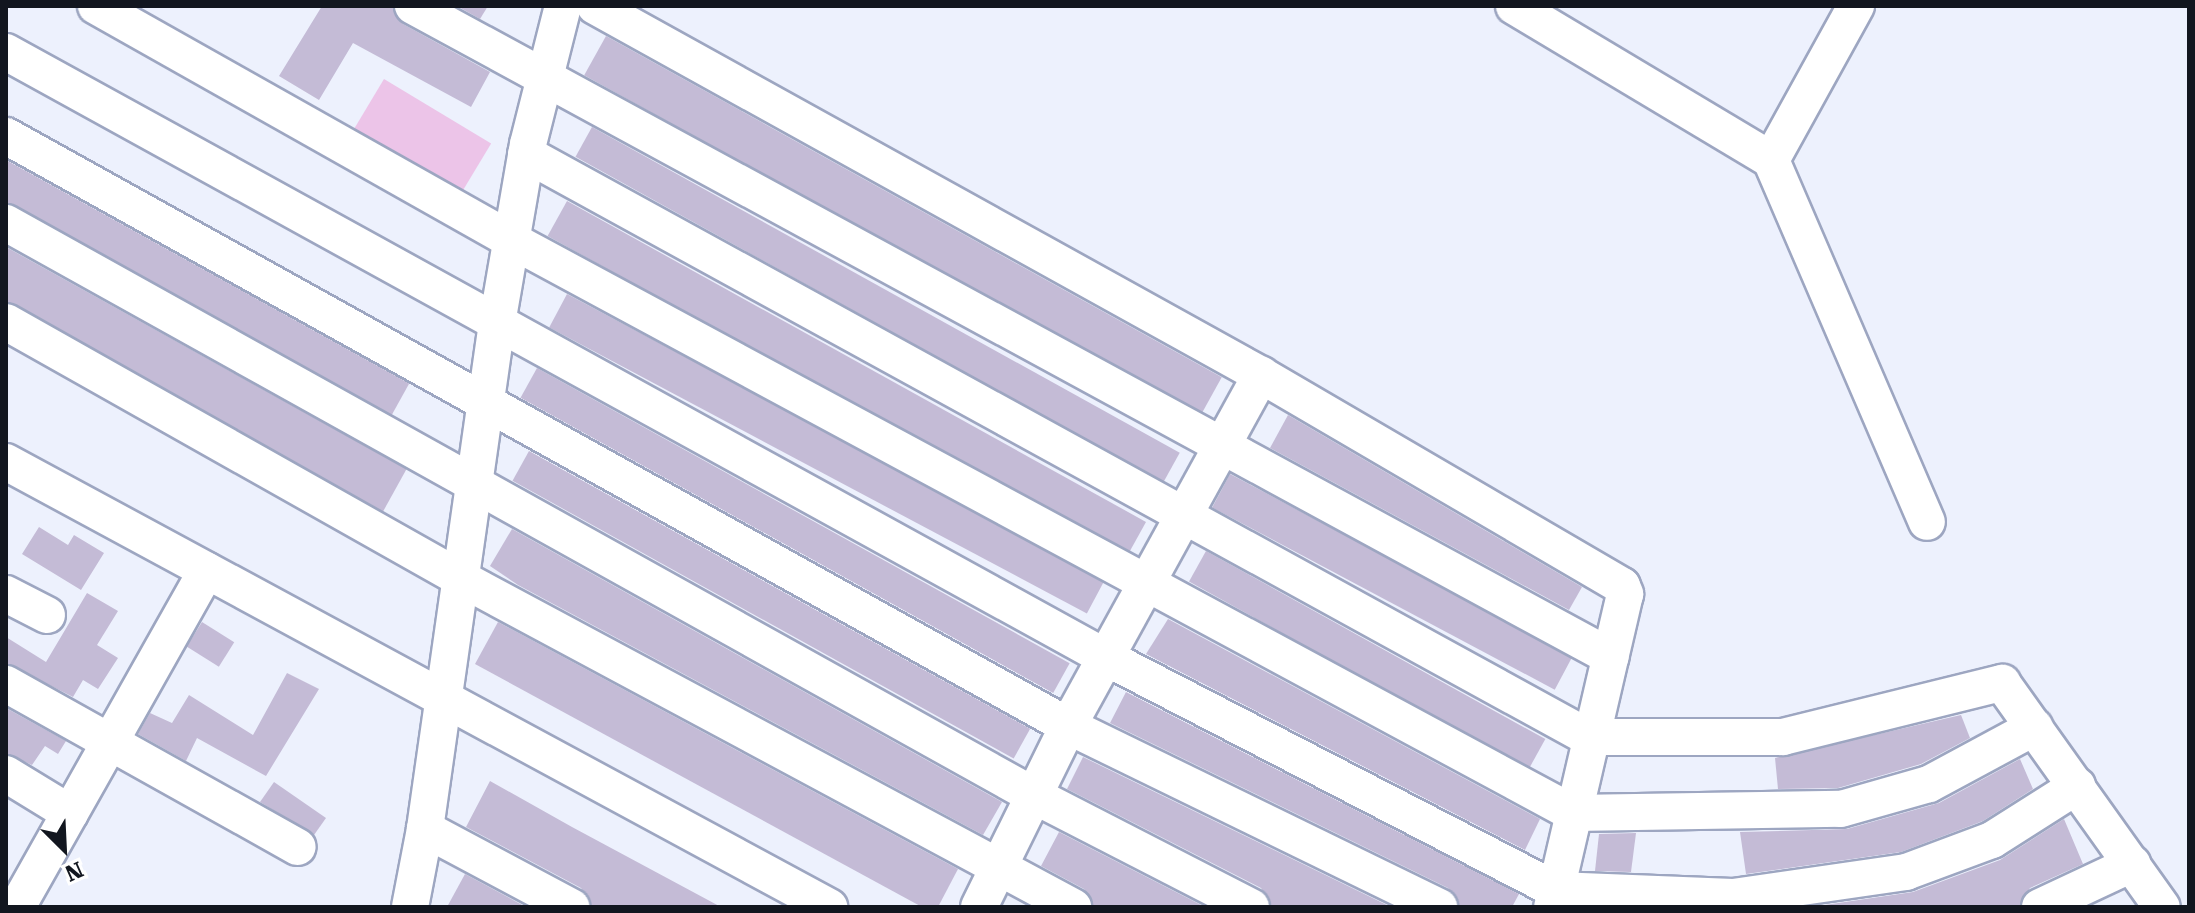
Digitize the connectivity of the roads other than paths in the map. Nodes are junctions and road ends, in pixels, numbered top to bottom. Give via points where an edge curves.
1 (96, 6) edge
2 (413, 6) edge
3 (563, 6) edge
4 (595, 6) edge
5 (1514, 6) edge
6 (1856, 6) edge
7 (6, 52) edge
8 (546, 79) junction
9 (6, 136) edge
10 (526, 154) junction
11 (1771, 160) junction
12 (6, 223) edge
13 (511, 240) junction
14 (6, 322) edge
15 (497, 323) junction
16 (1261, 375) junction
17 (486, 400) junction
18 (1222, 447) junction
19 (6, 462) edge
20 (474, 485) junction
21 (1183, 518) junction
22 (1927, 522) dead end
23 (206, 571) junction
24 (460, 578) junction
25 (1146, 586) junction
26 (6, 594) edge
27 (47, 615) dead end
28 (1105, 657) junction
29 (1611, 657) junction
30 (6, 684) edge
31 (443, 702) junction
32 (1068, 726) junction
33 (2035, 727) junction
34 (1588, 737) junction
35 (109, 743) junction
36 (6, 774) edge
37 (2077, 786) junction
38 (1033, 795) junction
39 (70, 813) junction
40 (1573, 813) junction
41 (425, 829) junction
42 (298, 847) dead end
43 (2132, 864) junction
44 (998, 867) junction
45 (1554, 899) edge
46 (17, 907) edge
47 (410, 907) edge
48 (571, 907) edge
49 (829, 907) edge
50 (979, 907) edge
51 (1073, 907) edge
52 (1251, 907) edge
53 (1439, 907) edge
54 (2040, 907) edge
55 (2162, 907) edge

1 - 13 street
2 - 8 street
3 - 8 street
4 - 16 street
5 - 11 street
6 - 11 street
7 - 15 street
8 - 10 street
8 - 18 street
9 - 17 street
10 - 13 street
10 - 21 street
11 - 22 street
12 - 20 street
13 - 15 street
13 - 25 street
14 - 24 street
15 - 17 street
15 - 28 street
16 - 18 street
16 - 29 street via 1622,586 1625,594
17 - 20 street
17 - 32 street
18 - 21 street
18 - 29 street
19 - 23 street
20 - 24 street
20 - 38 street
21 - 25 street
21 - 34 street
23 - 31 street
23 - 35 street
24 - 31 street
24 - 44 street
25 - 28 street
25 - 40 street
26 - 27 street
28 - 32 street
28 - 45 street
29 - 34 street
30 - 35 street
31 - 41 street
31 - 49 street
32 - 38 street
32 - 53 street
33 - 34 street via 2012,692 1992,683 1783,737
33 - 37 street
33 - 40 street via 1929,784 1841,809
34 - 40 street
35 - 39 street
35 - 42 street
36 - 39 street
37 - 43 street
37 - 45 street via 1992,840 1906,872 1733,897
38 - 44 street
38 - 52 street
39 - 46 street
40 - 45 street
41 - 47 street
41 - 48 street
43 - 54 street
43 - 55 street
44 - 50 street
44 - 51 street

